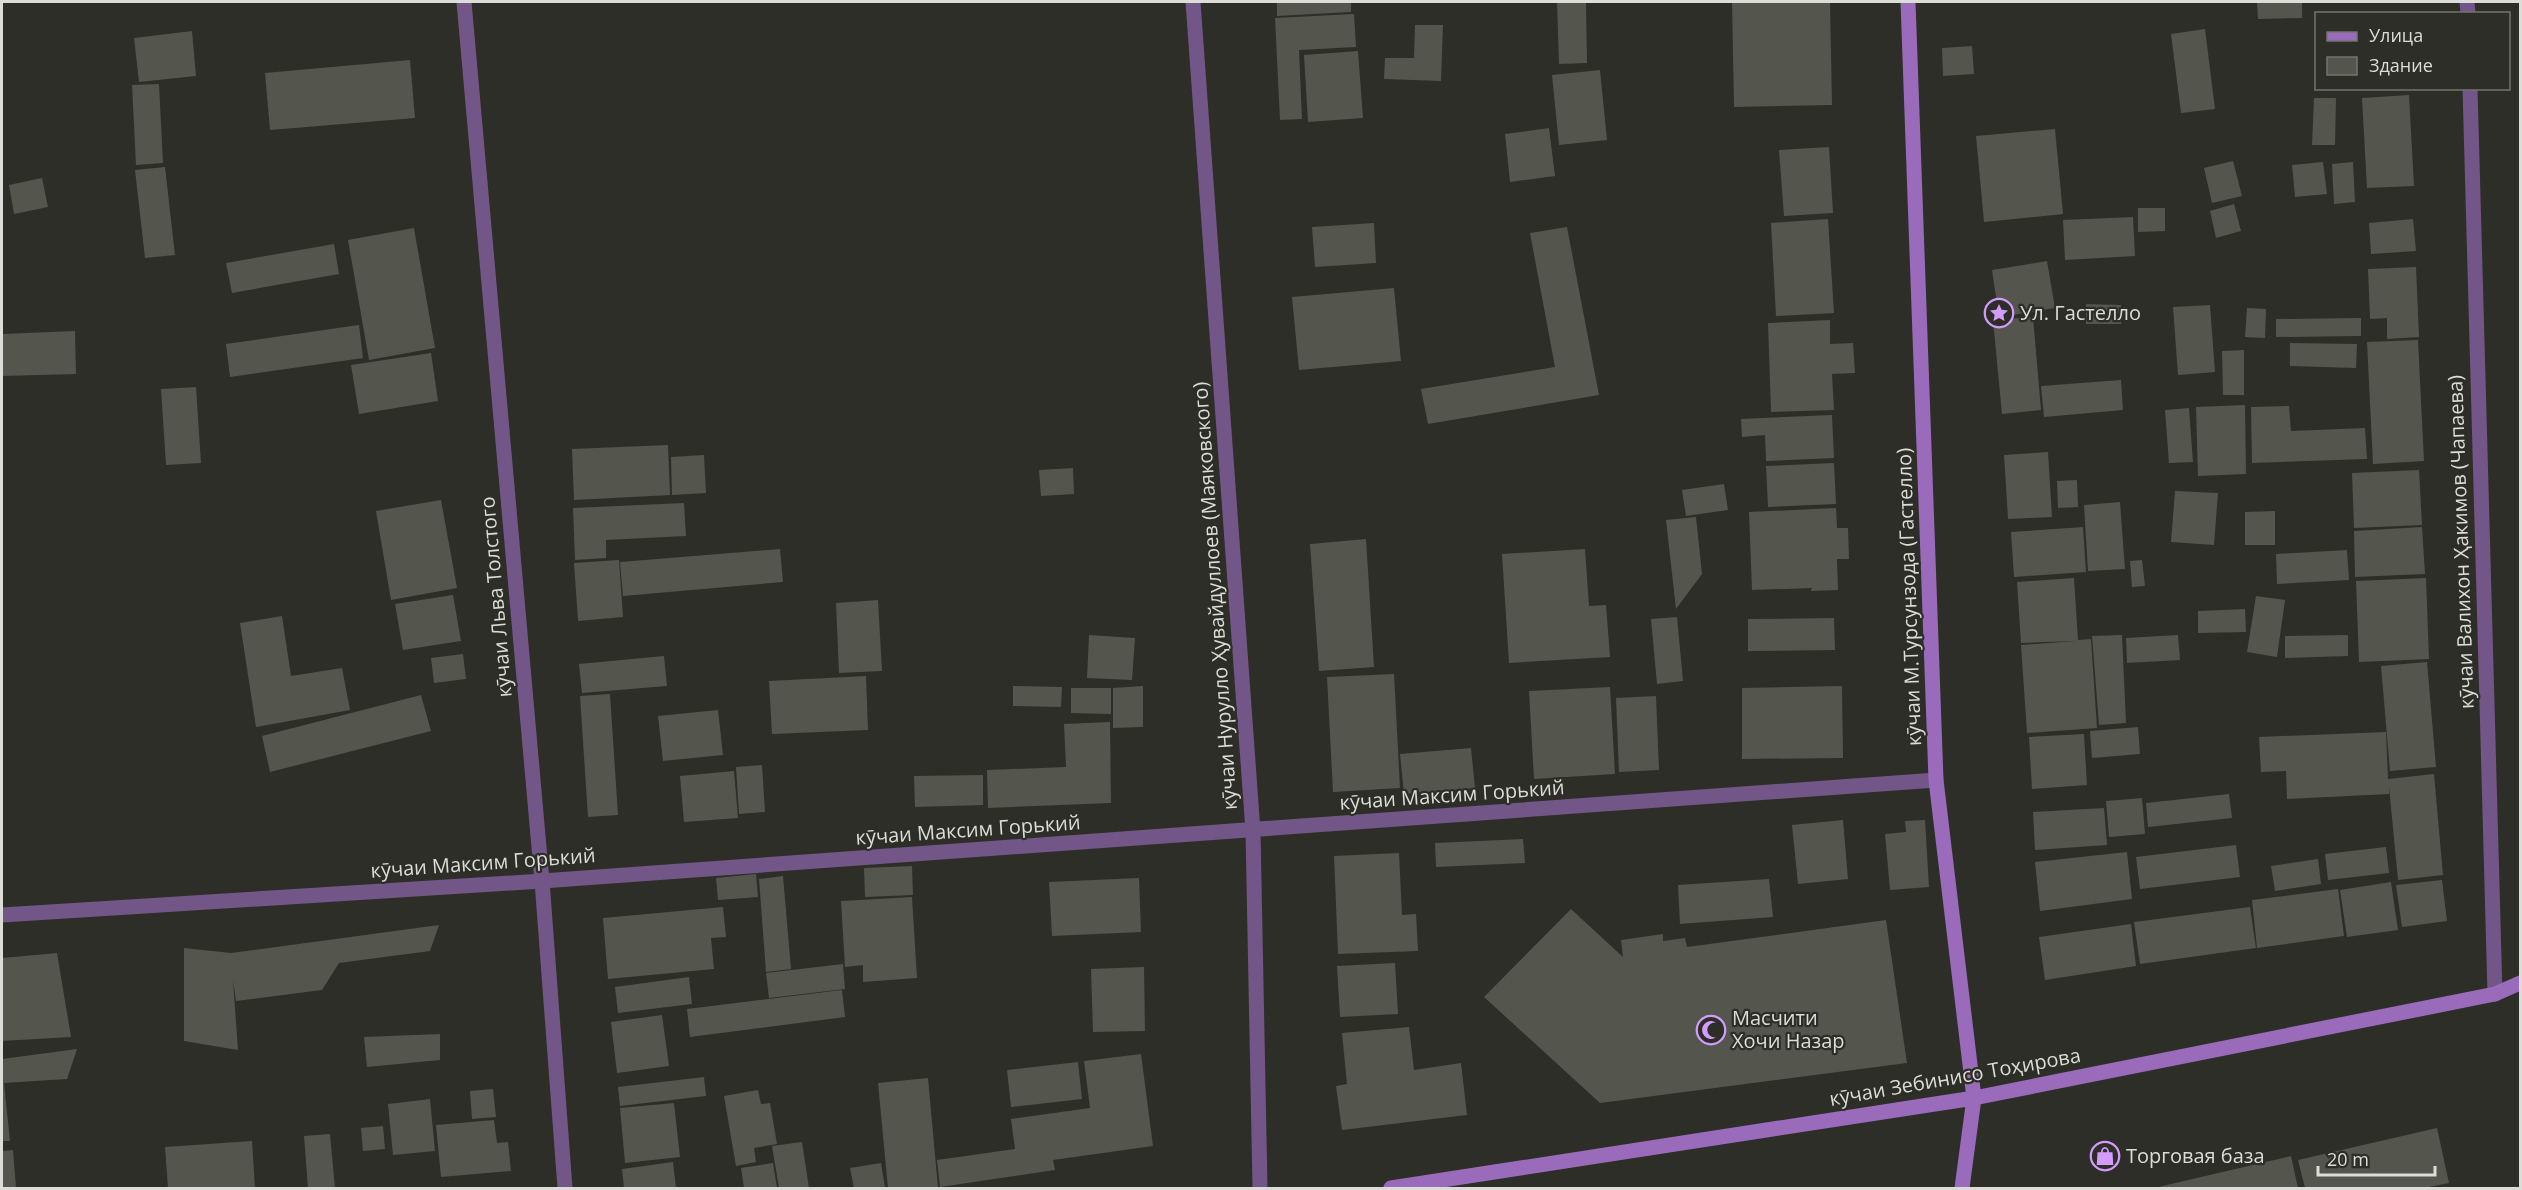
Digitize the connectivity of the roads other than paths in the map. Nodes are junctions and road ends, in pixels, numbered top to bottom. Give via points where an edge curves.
1 (464, 2) edge
2 (1193, 2) edge
3 (1908, 2) edge
4 (2470, 90) edge
5 (1936, 780) junction
6 (1253, 831) junction
7 (542, 881) junction
8 (2, 915) edge
9 (2520, 983) edge
10 (2495, 994) junction
11 (1974, 1098) junction
12 (566, 1188) edge
13 (1260, 1188) edge
14 (1391, 1188) edge
15 (1962, 1188) edge

1 - 7 street, кӯчаи Льва Толстого
2 - 6 street, кӯчаи Нурулло Ҳувайдуллоев (Маяковского)
3 - 5 street, кӯчаи М.Турсунзода (Гастелло)
4 - 10 street, кӯчаи Валихон Ҳакимов (Чапаева)
5 - 6 street, кӯчаи Максим Горький
5 - 11 street, кӯчаи М.Турсунзода (Гастелло)
6 - 7 street, кӯчаи Максим Горький
6 - 13 street, кӯчаи Нурулло Ҳувайдуллоев (Маяковского)
7 - 8 street, кӯчаи Максим Горький
7 - 12 street, кӯчаи Льва Толстого
9 - 10 street, кӯчаи Зебинисо Тоҳирова
10 - 11 street, кӯчаи Зебинисо Тоҳирова
11 - 14 street, кӯчаи Зебинисо Тоҳирова
11 - 15 street, кӯчаи М.Турсунзода (Гастелло)

